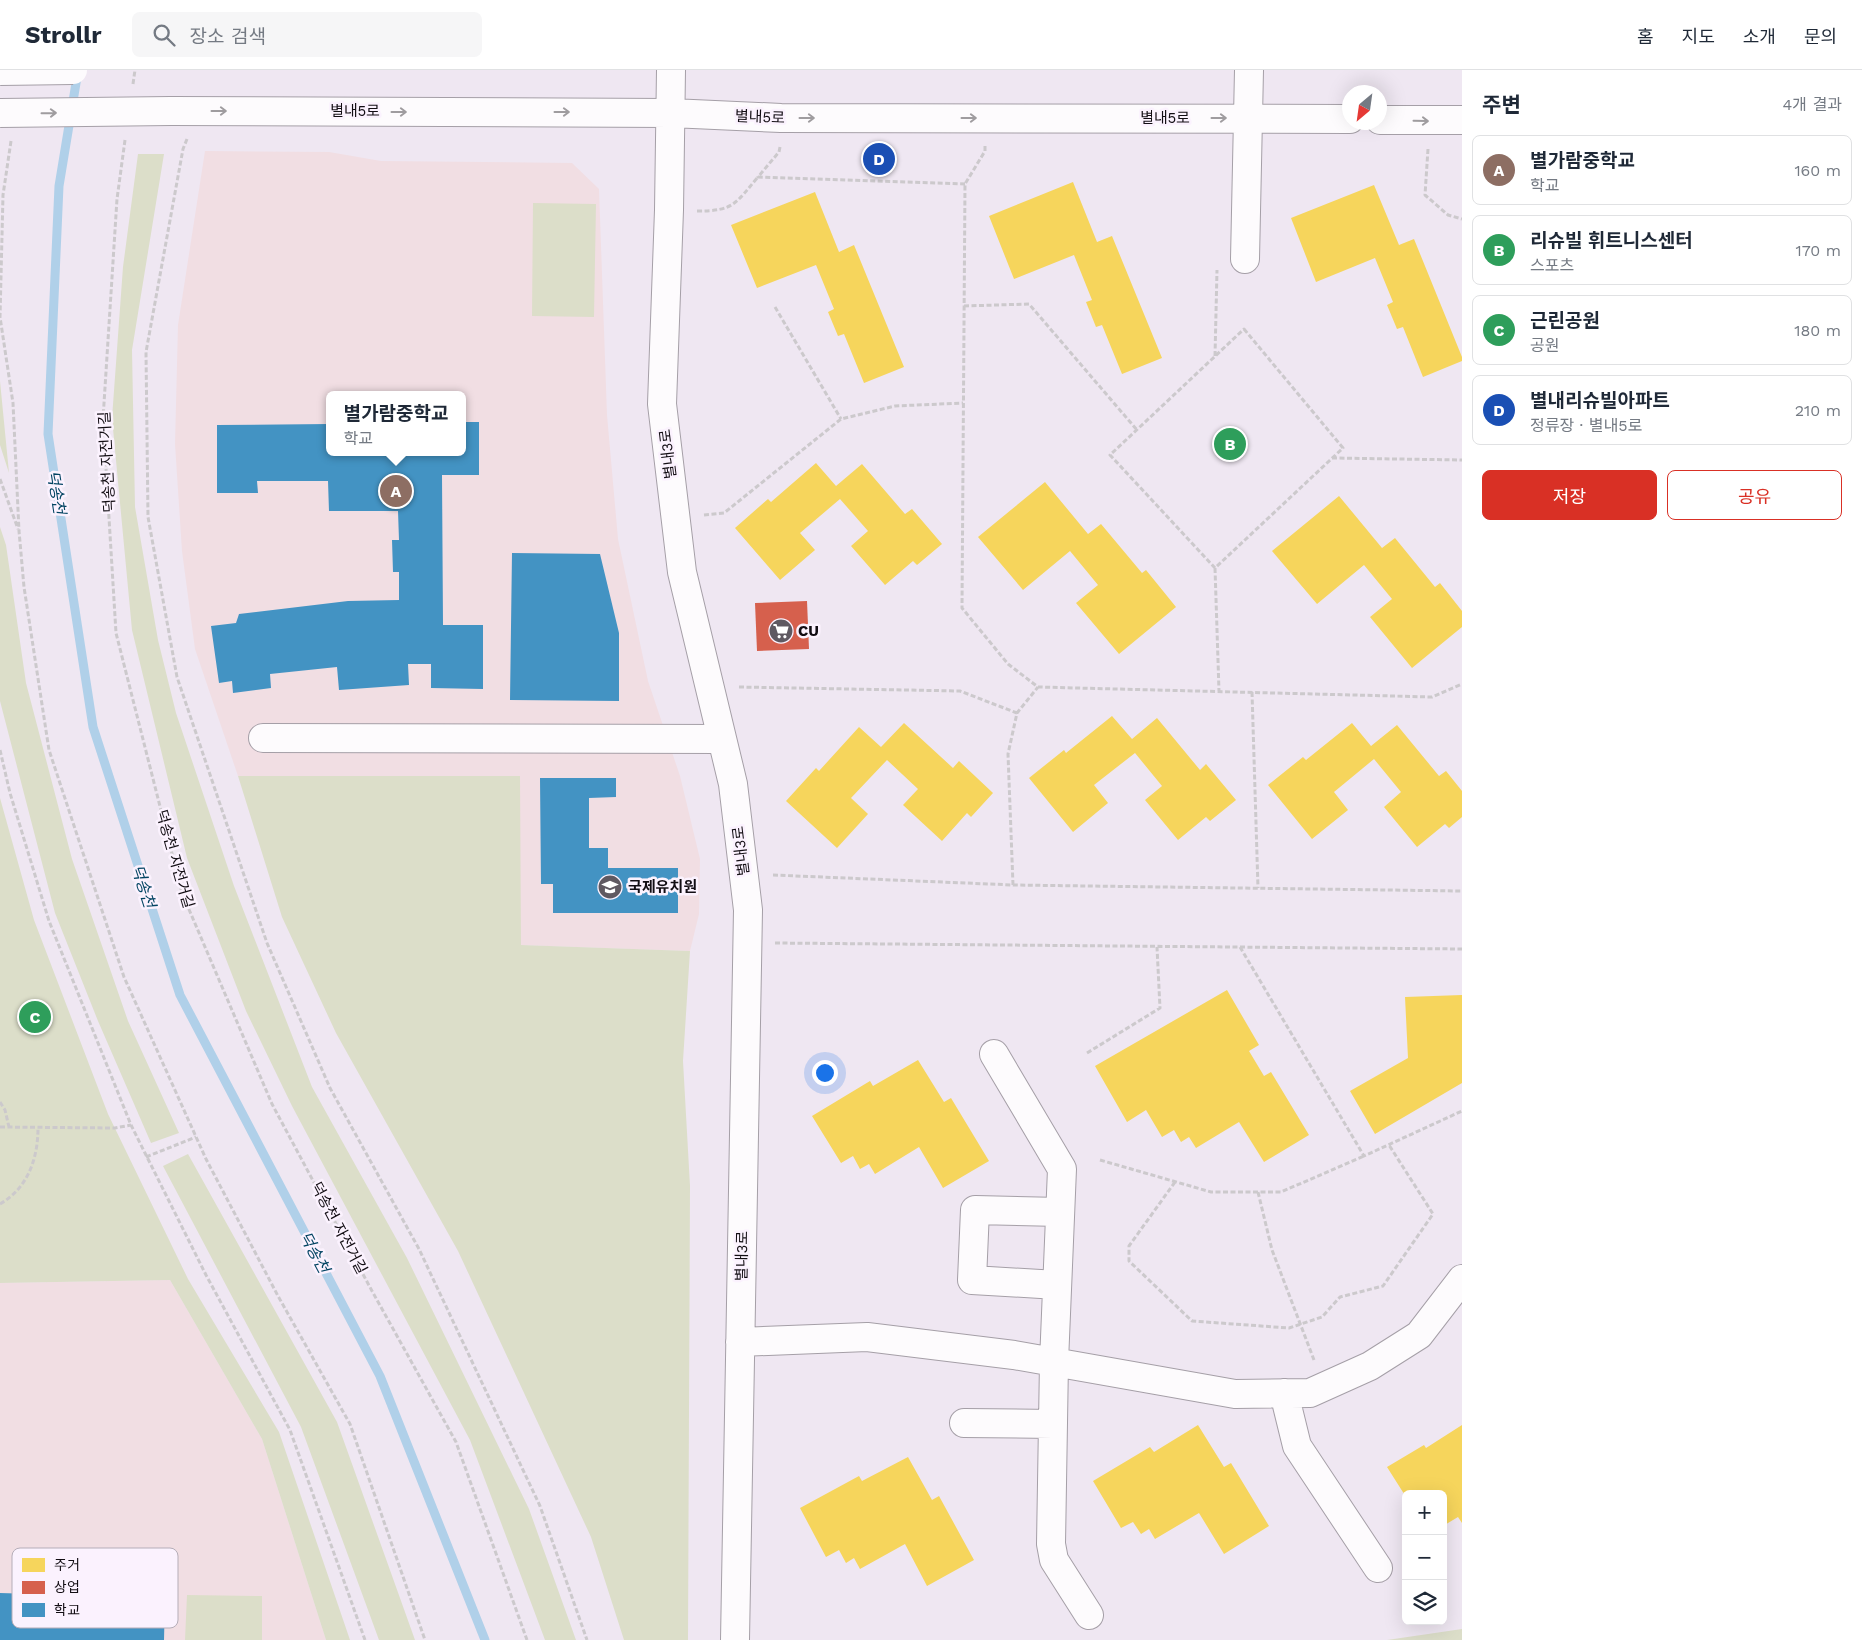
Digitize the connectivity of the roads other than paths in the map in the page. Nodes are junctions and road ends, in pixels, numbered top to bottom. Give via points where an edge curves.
1 (73, 70) edge
2 (671, 70) edge
3 (1249, 70) edge
4 (0, 71) edge
5 (671, 113) junction
6 (1248, 118) junction
7 (1342, 120) edge
8 (1387, 120) edge
9 (1462, 120) edge
10 (6, 125) edge
11 (1245, 259) dead end
12 (263, 738) dead end
13 (722, 738) junction
14 (994, 1054) dead end
15 (1060, 1212) junction
16 (1462, 1279) edge
17 (1057, 1284) junction
18 (1454, 1306) edge
19 (740, 1342) junction
20 (1054, 1362) junction
21 (1284, 1393) junction
22 (964, 1423) dead end
23 (1053, 1424) junction
24 (1378, 1568) dead end
25 (1089, 1615) dead end
26 (735, 1640) edge

1 - 4 street, bridge
2 - 5 street, 별내3로
3 - 6 street
5 -> 6 street, 별내5로 via 781,118
10 -> 5 street, 별내5로, bridge via 170,111
5 - 13 street, 별내3로 via 662,404 682,572
6 - 7 street, 별내5로
6 - 11 street
8 -> 9 street
12 - 13 street
13 - 19 street, 별내3로 via 733,784 748,910
14 - 15 street via 1062,1169
15 - 17 street
15 - 17 street via 975,1210 972,1280
16 - 18 street
17 - 20 street
18 - 21 street via 1419,1335 1370,1366 1310,1393
19 - 20 street via 867,1337
19 - 26 street, 별내3로
20 - 21 street via 1235,1394
20 - 23 street
21 - 24 street via 1297,1446
22 - 23 street
23 - 25 street via 1051,1544 1054,1560

